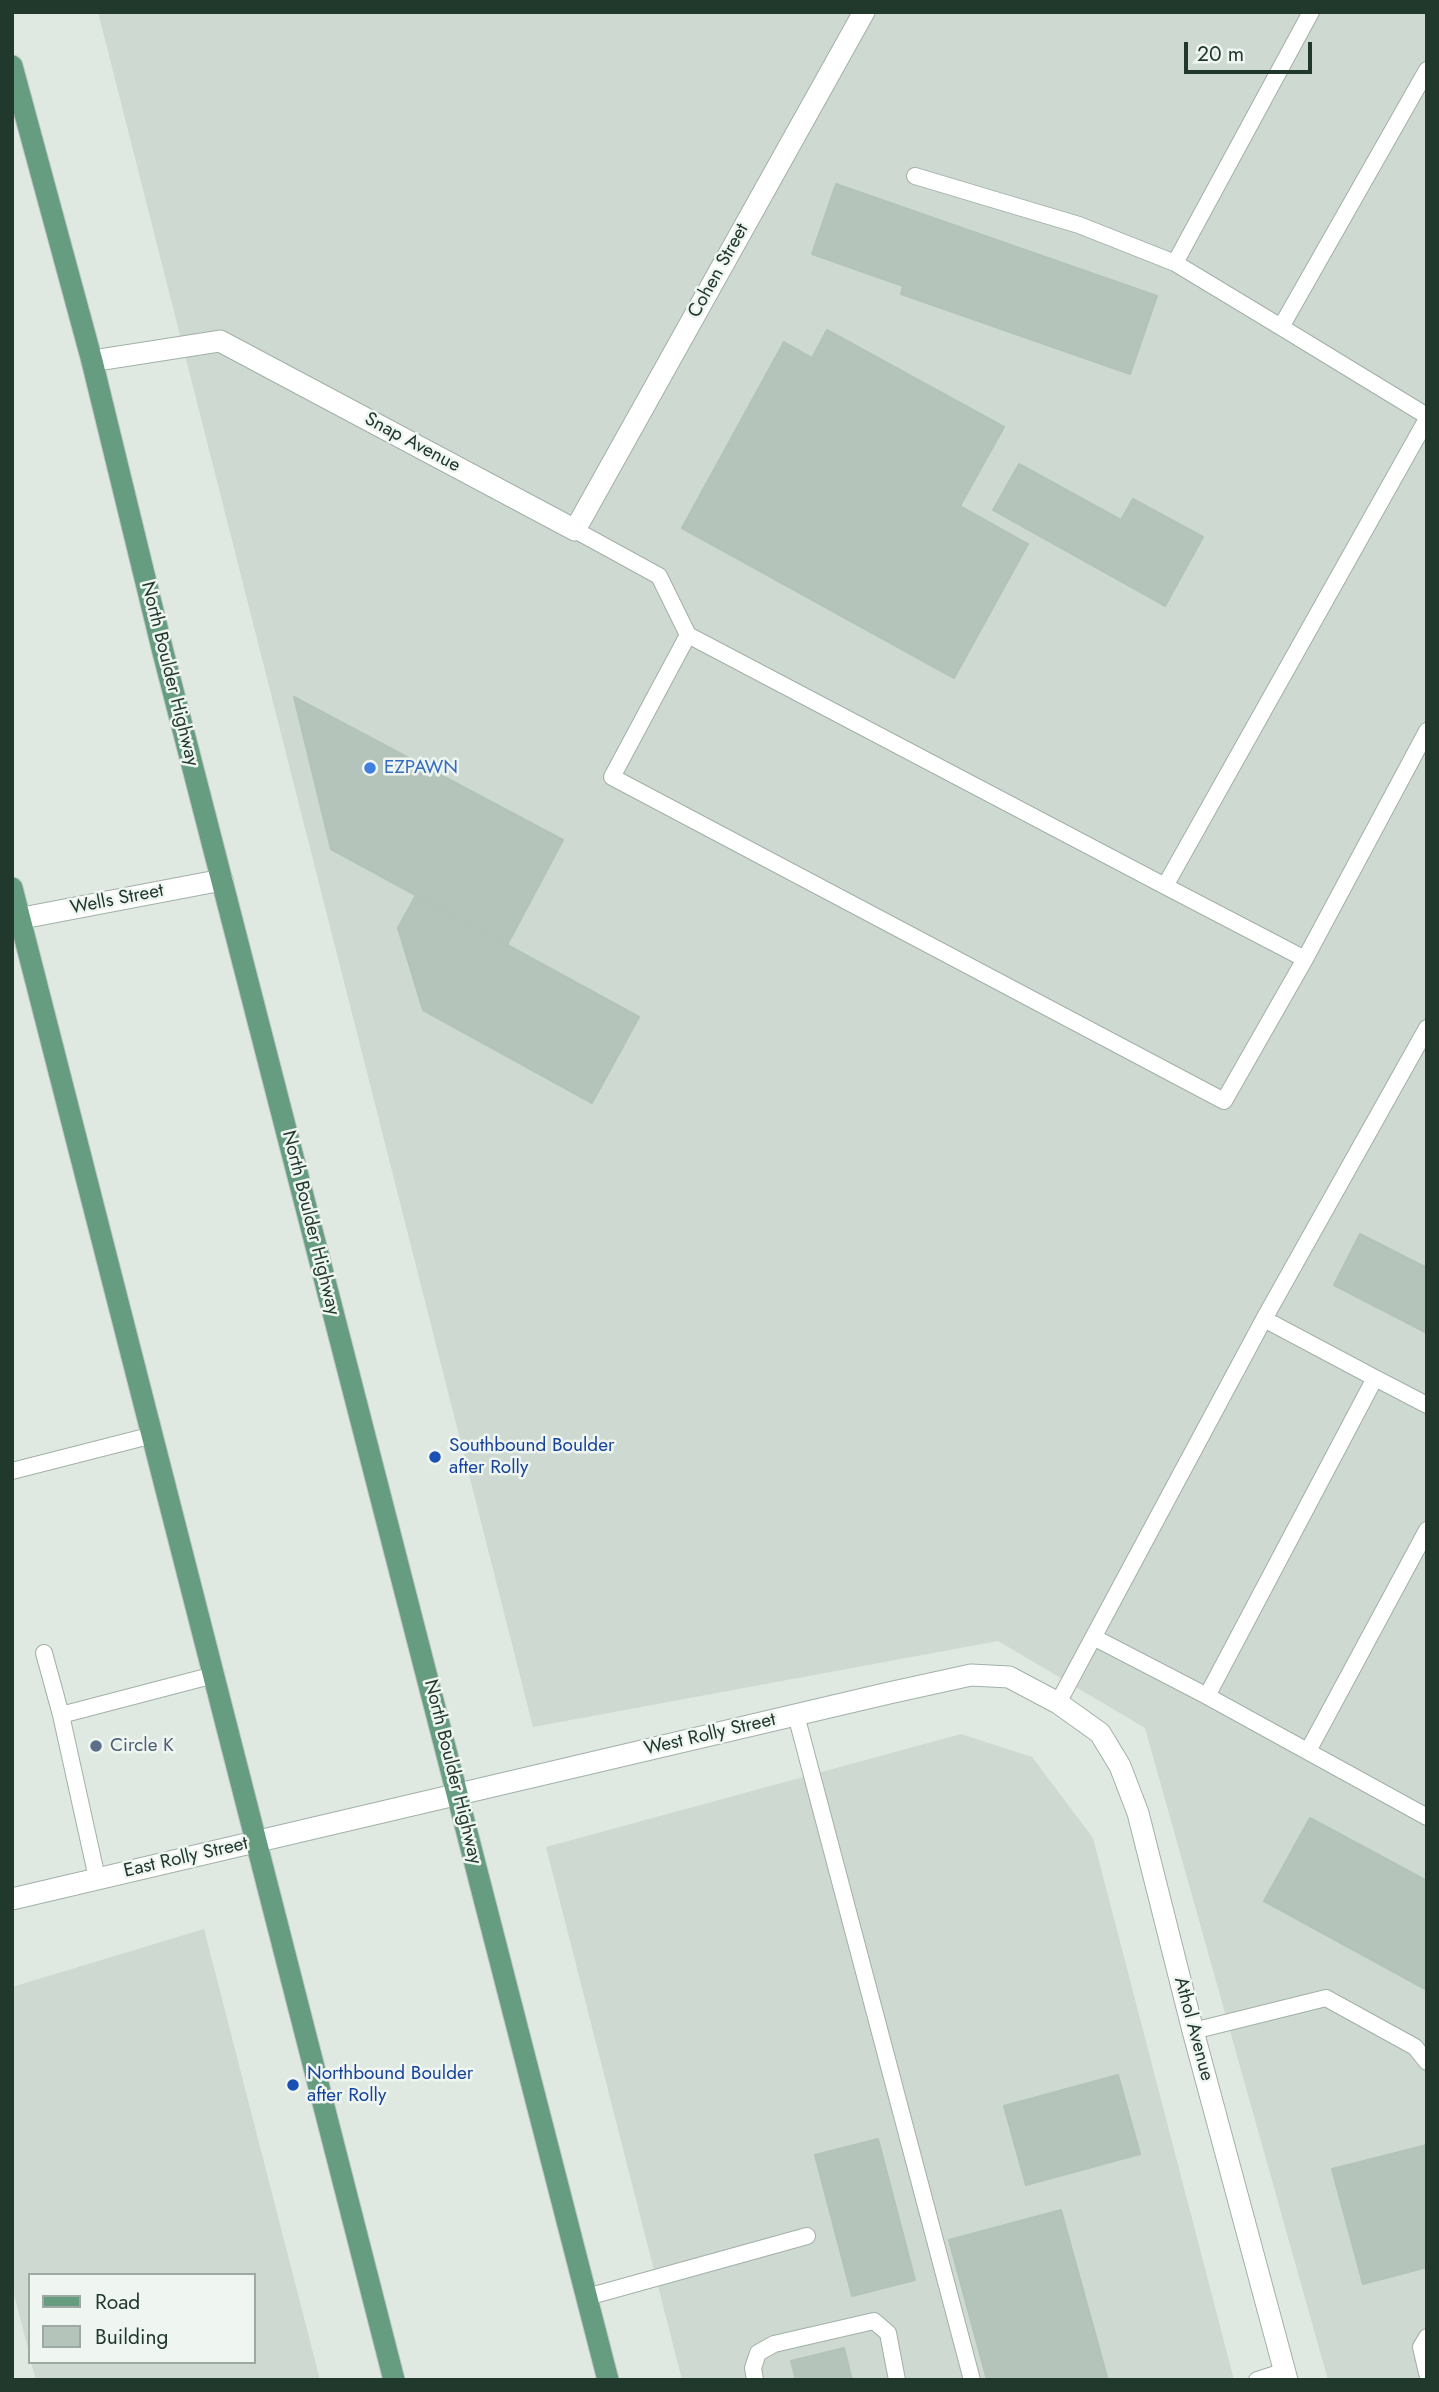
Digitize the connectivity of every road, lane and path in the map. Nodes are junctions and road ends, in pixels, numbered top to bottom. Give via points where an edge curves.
1 (864, 12) edge
2 (1311, 12) edge
3 (12, 66) edge
4 (1427, 70) edge
5 (915, 176) dead end
6 (1175, 263) junction
7 (1281, 327) junction
8 (92, 361) junction
9 (1427, 417) edge
10 (575, 530) junction
11 (688, 635) junction
12 (1427, 732) edge
13 (222, 880) junction
14 (1165, 886) junction
15 (12, 888) edge
16 (16, 920) edge
17 (1305, 959) junction
18 (1427, 1028) edge
19 (1264, 1319) junction
20 (1375, 1378) junction
21 (1427, 1405) edge
22 (153, 1436) junction
23 (12, 1471) edge
24 (1427, 1530) edge
25 (1095, 1638) junction
26 (44, 1653) dead end
27 (214, 1675) junction
28 (1207, 1696) junction
29 (1058, 1703) junction
30 (796, 1715) junction
31 (61, 1716) junction
32 (1308, 1751) junction
33 (457, 1794) junction
34 (359, 1817) joint
35 (1427, 1817) edge
36 (256, 1841) junction
37 (97, 1878) junction
38 (12, 1899) edge
39 (1194, 2031) junction
40 (1427, 2062) edge
41 (807, 2236) dead end
42 (587, 2297) junction
43 (1427, 2337) edge
44 (1427, 2373) edge
45 (1286, 2375) edge
46 (394, 2380) edge
47 (608, 2380) edge
48 (755, 2380) edge
49 (897, 2380) edge
50 (972, 2380) edge
51 (1256, 2380) edge

1 - 10 street, Cohen Street
2 - 6 lane
3 - 8 main road, North Boulder Highway
4 - 7 lane
5 - 6 lane via 1079,225
6 - 7 lane
7 - 9 lane
8 - 10 street, Snap Avenue via 220,341
8 - 13 main road, North Boulder Highway
9 - 14 lane
10 - 11 lane, Snap Avenue via 659,576
11 - 14 lane
11 - 17 lane via 612,777 1224,1101
12 - 17 lane
13 - 16 street, Wells Street
13 - 33 main road, North Boulder Highway
14 - 17 lane
15 - 16 main road
16 - 22 main road
18 - 19 lane
19 - 20 lane
19 - 25 lane
20 - 21 lane
20 - 28 lane
22 - 23 lane
22 - 27 main road
24 - 32 lane
25 - 28 lane
25 - 29 lane
26 - 31 lane
27 - 31 lane
27 - 36 main road
28 - 32 lane
29 - 30 street, West Rolly Street via 1009,1677 971,1675
29 - 39 street, Athol Avenue via 1100,1733 1120,1766 1138,1814
30 - 33 street, West Rolly Street
30 - 50 lane
31 - 37 lane
32 - 35 lane
33 - 34 street, West Rolly Street
33 - 42 main road, North Boulder Highway
34 - 36 street, East Rolly Street
36 - 37 street, East Rolly Street
36 - 46 main road
37 - 38 street, East Rolly Street
39 - 40 lane via 1326,1998 1415,2047
39 - 45 street, Athol Avenue
41 - 42 lane
42 - 47 main road, North Boulder Highway
43 - 44 lane via 1421,2347
45 - 51 lane
48 - 49 lane via 758,2353 774,2344 874,2321 888,2333

